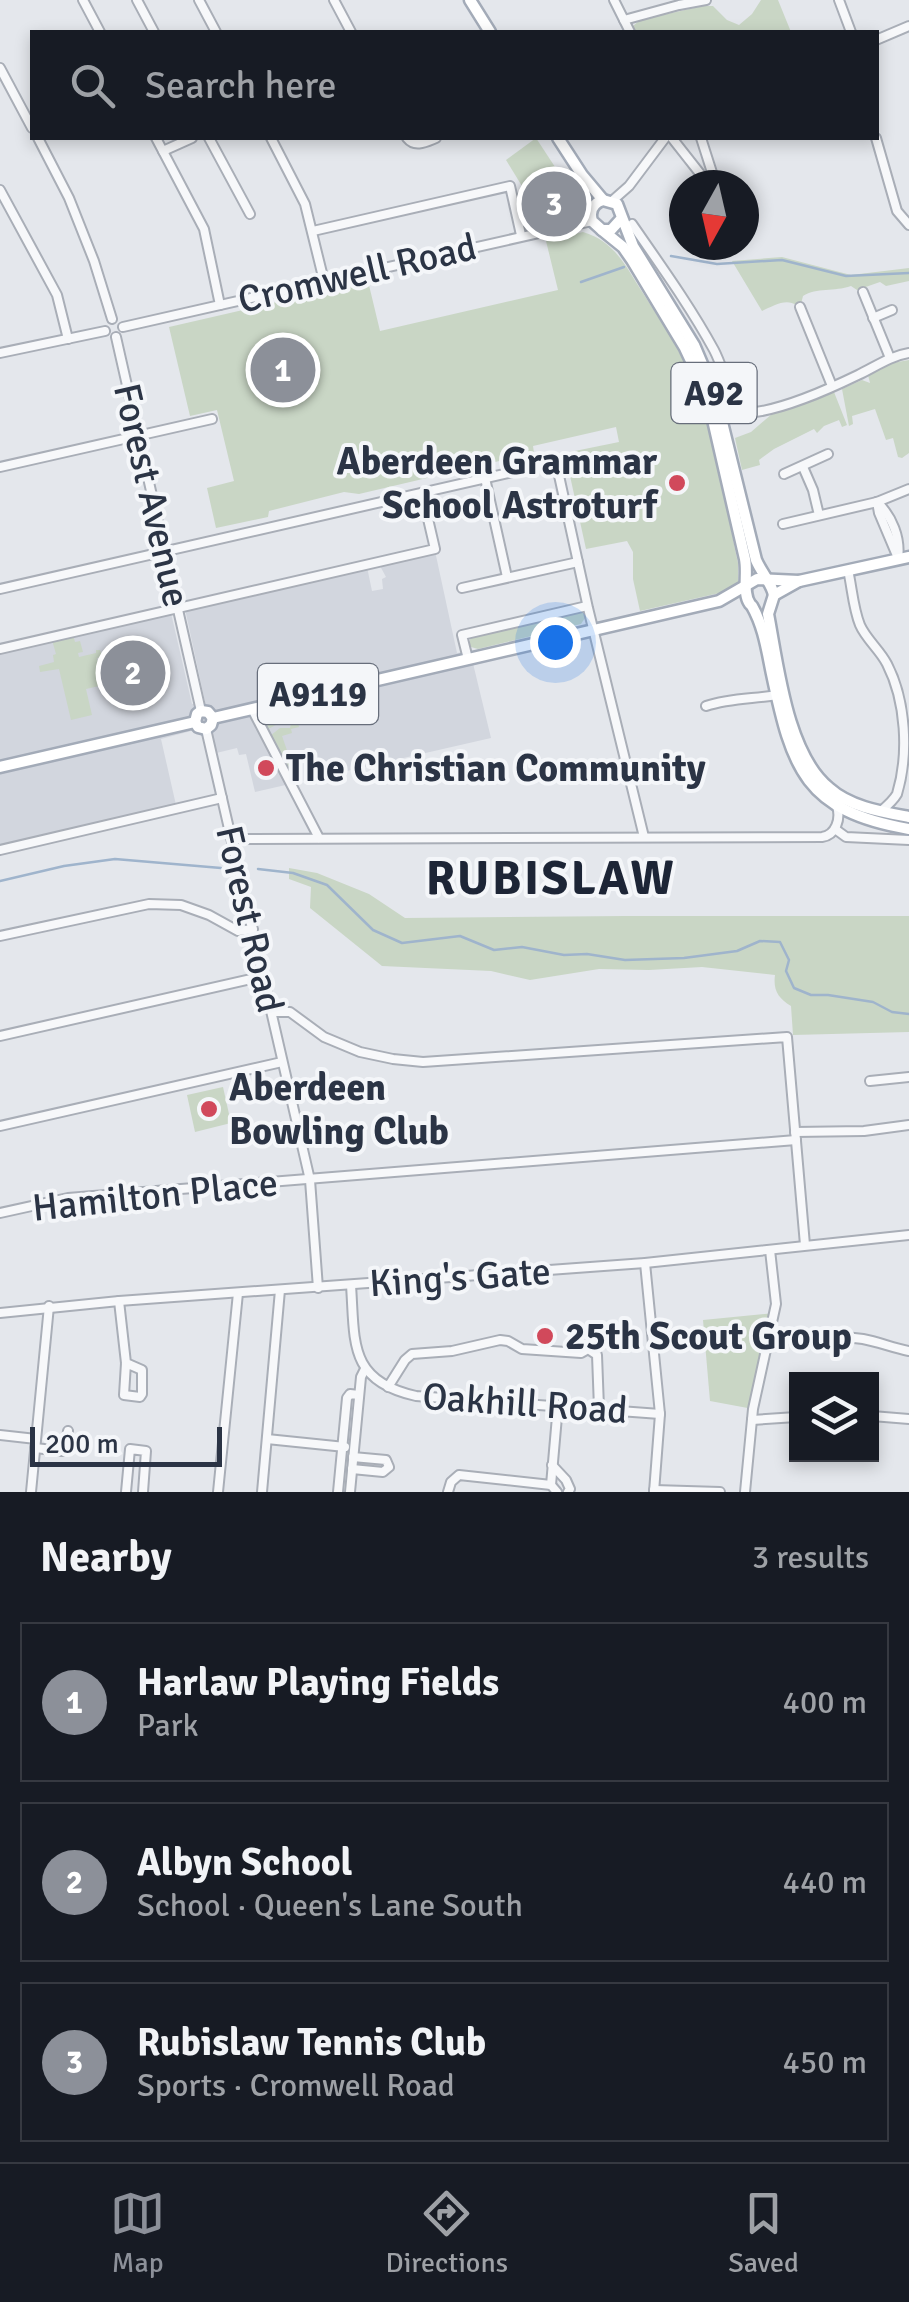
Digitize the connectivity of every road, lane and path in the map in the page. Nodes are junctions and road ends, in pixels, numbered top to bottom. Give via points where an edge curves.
1 (83, 0) edge
2 (137, 0) edge
3 (199, 0) edge
4 (334, 0) edge
5 (470, 0) edge
6 (614, 0) edge
7 (706, 0) edge
8 (839, 0) edge
9 (624, 20) junction
10 (909, 26) edge
11 (99, 30) edge
12 (153, 30) edge
13 (215, 30) edge
14 (350, 30) edge
15 (489, 30) edge
16 (629, 30) edge
17 (850, 30) edge
18 (879, 39) edge
19 (0, 68) edge
20 (30, 124) edge
21 (39, 140) edge
22 (157, 140) edge
23 (188, 140) edge
24 (210, 140) edge
25 (272, 140) edge
26 (559, 140) edge
27 (667, 140) edge
28 (671, 140) edge
29 (701, 140) edge
30 (877, 140) edge
31 (163, 151) junction
32 (698, 170) edge
33 (708, 170) edge
34 (582, 175) junction
35 (0, 190) edge
36 (592, 208) junction
37 (618, 211) junction
38 (250, 214) dead end
39 (592, 221) junction
40 (909, 225) edge
41 (602, 230) junction
42 (312, 231) junction
43 (522, 236) junction
44 (656, 260) junction
45 (646, 268) junction
46 (324, 281) junction
47 (863, 292) dead end
48 (220, 304) junction
49 (800, 307) dead end
50 (892, 310) dead end
51 (873, 318) junction
52 (112, 320) junction
53 (821, 320) dead end
54 (807, 325) junction
55 (123, 326) junction
56 (105, 331) junction
57 (116, 337) junction
58 (68, 338) junction
59 (0, 353) edge
60 (909, 354) edge
61 (890, 358) junction
62 (832, 386) junction
63 (745, 413) junction
64 (212, 419) dead end
65 (741, 423) dead end
66 (138, 436) junction
67 (828, 454) dead end
68 (803, 467) junction
69 (0, 468) edge
70 (784, 474) dead end
71 (485, 478) junction
72 (909, 489) edge
73 (422, 493) junction
74 (878, 502) junction
75 (820, 515) junction
76 (783, 524) dead end
77 (165, 551) junction
78 (904, 558) edge
79 (578, 562) junction
80 (848, 570) junction
81 (507, 577) junction
82 (766, 581) junction
83 (799, 581) junction
84 (747, 586) junction
85 (462, 588) dead end
86 (0, 589) edge
87 (772, 600) junction
88 (720, 601) junction
89 (751, 605) junction
90 (588, 606) junction
91 (178, 608) junction
92 (594, 630) junction
93 (0, 649) edge
94 (468, 659) junction
95 (777, 695) junction
96 (706, 706) dead end
97 (252, 709) junction
98 (200, 721) junction
99 (0, 767) edge
100 (904, 784) edge
101 (222, 798) junction
102 (837, 806) junction
103 (881, 811) junction
104 (909, 816) edge
105 (835, 829) junction
106 (909, 829) edge
107 (644, 836) junction
108 (319, 838) junction
109 (232, 839) junction
110 (909, 840) edge
111 (0, 850) edge
112 (252, 930) junction
113 (0, 936) edge
114 (264, 976) junction
115 (272, 1012) junction
116 (0, 1036) edge
117 (282, 1062) junction
118 (909, 1077) edge
119 (870, 1081) dead end
120 (0, 1126) edge
121 (909, 1126) edge
122 (796, 1136) junction
123 (310, 1180) junction
124 (0, 1213) edge
125 (909, 1235) edge
126 (805, 1246) junction
127 (770, 1250) junction
128 (645, 1263) junction
129 (351, 1285) junction
130 (318, 1288) junction
131 (280, 1290) junction
132 (238, 1292) junction
133 (119, 1301) junction
134 (49, 1306) junction
135 (5, 1312) edge
136 (768, 1342) junction
137 (909, 1351) edge
138 (126, 1363) dead end
139 (365, 1370) junction
140 (388, 1387) junction
141 (359, 1395) junction
142 (558, 1405) junction
143 (599, 1408) junction
144 (660, 1414) junction
145 (789, 1417) edge
146 (879, 1417) edge
147 (909, 1419) edge
148 (752, 1420) junction
149 (68, 1431) dead end
150 (0, 1435) edge
151 (267, 1439) junction
152 (36, 1444) junction
153 (342, 1446) junction
154 (354, 1452) junction
155 (552, 1465) junction
156 (352, 1469) junction
157 (554, 1489) edge
158 (654, 1491) edge
159 (31, 1492) edge
160 (126, 1492) edge
161 (143, 1492) edge
162 (218, 1492) edge
163 (262, 1492) edge
164 (338, 1492) edge
165 (350, 1492) edge
166 (448, 1492) edge
167 (568, 1492) edge
168 (720, 1492) edge
169 (746, 1492) edge

1 - 11 street
2 - 12 street
3 - 13 street
4 - 14 street
5 - 15 main road
6 - 9 street
7 - 9 street
8 - 17 street
9 - 16 street
10 - 18 street
19 - 20 street
21 - 52 street via 82,229
22 - 31 street
23 - 31 street
24 - 38 street
25 - 42 street
26 - 34 main road, A92
27 - 37 street via 629,186
28 - 32 street
29 - 33 street
30 - 40 street via 897,211
31 - 48 street via 204,229
34 - 36 main road, A92
34 - 37 main road, A92
35 - 58 street via 57,295
36 - 37 main road
36 - 39 main road, A92
37 - 41 main road via 612,230
37 - 44 street
37 - 45 main road, A92
39 - 41 main road, A92
39 - 43 street, Cromwell Road
41 - 84 main road, A92 via 632,260 701,382
42 - 43 street via 510,186
42 - 46 street
43 - 46 street, Cromwell Road
44 - 45 street
44 - 63 street
45 - 82 main road, A92 via 708,378
46 - 48 street, Cromwell Road
47 - 51 street
48 - 55 street, Cromwell Road
49 - 54 street
50 - 51 street
51 - 61 street
52 - 55 street
52 - 56 street
53 - 54 street
54 - 62 street
55 - 57 street
56 - 57 street
56 - 58 street
57 - 66 street, Forest Avenue
58 - 59 street
60 - 61 street
61 - 62 street
62 - 63 street
63 - 65 street
64 - 66 street
66 - 69 street
66 - 77 street, Forest Avenue
67 - 68 street
68 - 70 street
68 - 75 street
71 - 73 street
71 - 79 street via 548,464 558,471
71 - 81 street
72 - 74 street
73 - 77 street
73 - 91 street via 435,548
74 - 75 street
74 - 78 street
75 - 76 street
77 - 86 street
77 - 91 street, Forest Avenue
78 - 80 main road
79 - 81 street
79 - 90 street
80 - 83 main road
80 - 100 street via 860,626 884,658 905,708
81 - 85 street
82 - 83 main road
82 - 84 main road
82 - 87 main road, A92
83 - 87 main road
84 - 88 main road, A9119
84 - 89 main road, A92
87 - 89 main road via 761,608
87 - 103 main road, A92 via 768,614 780,674 806,762 836,793
88 - 89 main road, A9119
88 - 92 main road, A9119
89 - 95 main road, A92
90 - 92 street
90 - 94 street via 462,636
91 - 93 street
91 - 98 street, Forest Avenue
92 - 94 main road, A9119
92 - 107 street
94 - 97 main road, A9119
95 - 96 street
95 - 102 main road, A92 via 796,760
97 - 98 main road, A9119 via 212,718 208,712
97 - 108 street
98 - 99 main road
98 - 101 street, Forest Road
100 - 103 street
101 - 109 street, Forest Road
101 - 111 street
102 - 105 street
102 - 106 main road, A92
103 - 104 main road, A92
105 - 107 street via 822,837
105 - 110 street via 846,836
107 - 108 street
108 - 109 street
109 - 112 street, Forest Road
112 - 113 street via 181,906 149,904
112 - 114 street, Forest Road
114 - 115 street, Forest Road
114 - 116 street
115 - 117 street, Forest Road
115 - 122 street via 290,1012 360,1052 423,1062 787,1037
117 - 120 street
117 - 123 street, Forest Road
118 - 119 street
121 - 122 street, Hamilton Place
122 - 123 street, Hamilton Place
122 - 126 street
123 - 124 street, Hamilton Place via 68,1198
123 - 130 street, Forest Road
125 - 126 street, King's Gate
126 - 127 street, King's Gate
127 - 128 street, King's Gate
127 - 136 street via 776,1304
128 - 129 street, King's Gate
128 - 144 street
129 - 130 street, King's Gate
129 - 139 street via 356,1348
130 - 131 street, King's Gate
131 - 132 street, King's Gate
131 - 151 street
132 - 133 street, King's Gate
132 - 162 street
133 - 134 street, King's Gate
133 - 138 street
134 - 135 street, King's Gate
134 - 152 street
136 - 137 street via 844,1336
136 - 148 street
139 - 140 street, Oakhill Road
139 - 141 street
140 - 142 street, Oakhill Road via 416,1396
140 - 143 street via 412,1354 500,1340 522,1349 597,1355
141 - 153 street via 347,1398
141 - 154 street
142 - 143 street, Oakhill Road
142 - 155 street
143 - 144 street, Oakhill Road
144 - 158 street
145 - 148 street
146 - 147 street
148 - 169 street
149 - 152 street via 61,1453
150 - 152 street
151 - 153 street
151 - 163 street
152 - 159 street
153 - 154 street
153 - 164 street
154 - 156 street
154 - 156 street via 386,1460 389,1467
155 - 157 street
155 - 167 street
156 - 165 street
157 - 166 street via 458,1475
158 - 168 street
160 - 161 street via 130,1450 146,1451

